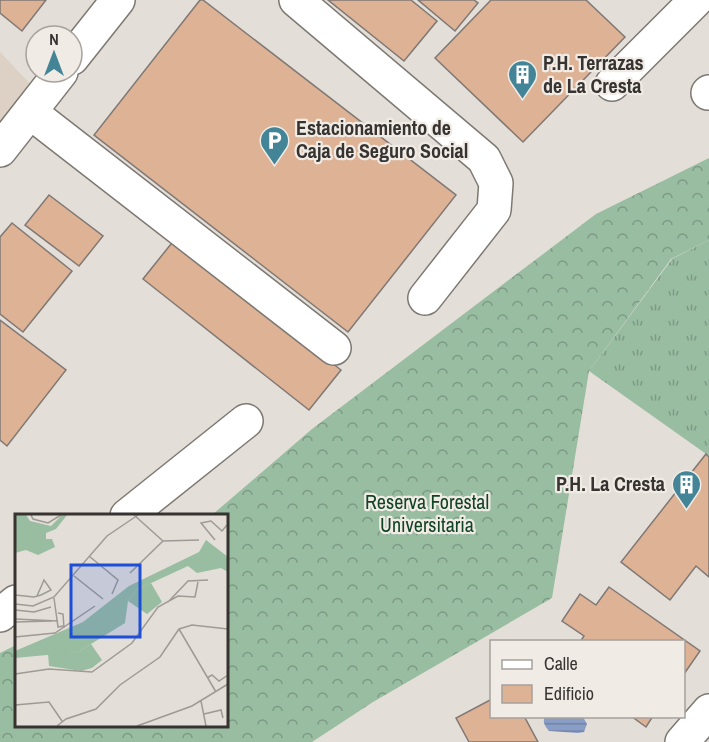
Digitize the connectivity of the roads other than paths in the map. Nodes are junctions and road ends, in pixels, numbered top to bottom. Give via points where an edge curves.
1 (118, 0) edge
2 (296, 0) edge
3 (696, 0) edge
4 (84, 43) edge
5 (52, 84) edge
6 (612, 84) dead end
7 (30, 112) junction
8 (0, 150) edge
9 (425, 298) dead end
10 (334, 348) dead end
11 (246, 421) dead end
12 (130, 514) edge
13 (15, 603) edge
14 (0, 615) edge
15 (709, 711) edge
16 (682, 742) edge

1 - 4 street
2 - 9 street via 484,159 496,183 494,210
3 - 6 street
5 - 7 street
7 - 8 street
7 - 10 street
11 - 12 street
13 - 14 street
15 - 16 street

